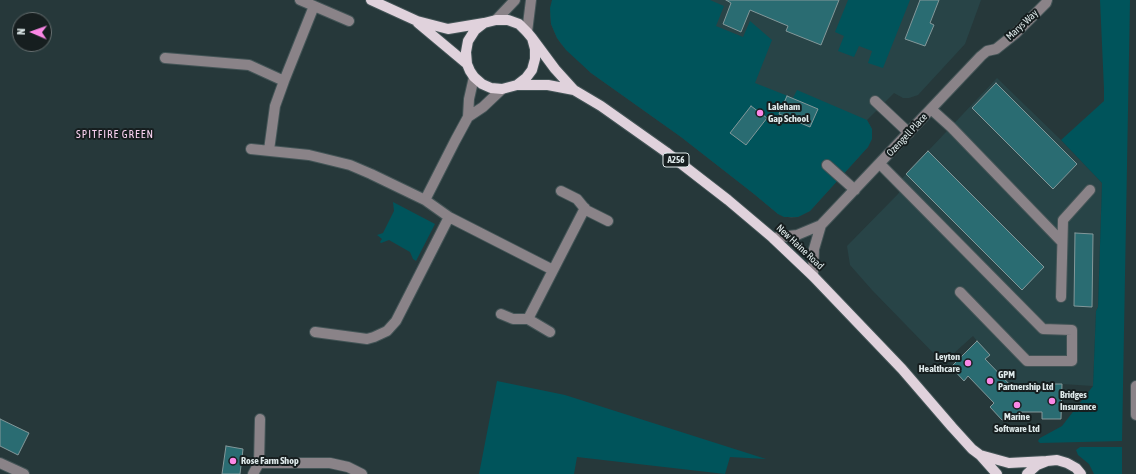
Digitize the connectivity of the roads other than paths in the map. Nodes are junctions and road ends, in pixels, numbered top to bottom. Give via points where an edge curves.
1 (300, 0) edge
2 (371, 0) edge
3 (515, 0) edge
4 (531, 0) edge
5 (1047, 0) edge
6 (314, 6) junction
7 (496, 20) junction
8 (349, 21) dead end
9 (417, 21) junction
10 (484, 23) junction
11 (530, 35) junction
12 (996, 49) joint
13 (165, 58) dead end
14 (467, 64) junction
15 (474, 77) junction
16 (284, 81) junction
17 (517, 85) junction
18 (502, 89) junction
19 (574, 90) junction
20 (878, 104) dead end
21 (931, 109) junction
22 (468, 117) junction
23 (909, 133) junction
24 (251, 148) dead end
25 (269, 150) junction
26 (880, 164) junction
27 (827, 165) dead end
28 (855, 190) junction
29 (1090, 190) dead end
30 (562, 191) dead end
31 (425, 200) junction
32 (585, 208) junction
33 (449, 217) junction
34 (608, 221) dead end
35 (821, 225) junction
36 (773, 238) junction
37 (1062, 242) junction
38 (553, 270) junction
39 (813, 276) junction
40 (960, 292) dead end
41 (1062, 297) dead end
42 (501, 314) dead end
43 (528, 320) junction
44 (315, 332) dead end
45 (550, 332) dead end
46 (1136, 386) edge
47 (1136, 416) edge
48 (260, 419) dead end
49 (980, 455) junction
50 (1047, 461) junction
51 (0, 463) edge
52 (259, 463) junction
53 (24, 474) edge
54 (253, 474) edge
55 (362, 474) edge
56 (996, 474) edge
57 (1027, 474) edge
58 (1081, 474) edge

1 - 6 street
2 - 9 main road, New Haine Road
3 - 7 street
4 - 11 street
5 - 12 street, Marys Way via 1016,33
6 - 8 street
6 - 16 street
7 - 10 main road, New Haine Road
7 - 11 main road, New Haine Road via 508,20 519,24
9 - 10 main road, New Haine Road via 448,29
9 - 14 main road, New Haine Road
10 - 14 main road, New Haine Road via 468,40
11 - 17 main road, New Haine Road via 535,49 535,59 532,70
11 - 19 main road, New Haine Road / A256
12 - 21 street, Ozengell Place via 981,56
13 - 16 street via 249,65
14 - 15 main road, New Haine Road
15 - 18 main road via 487,86
15 - 22 street
16 - 25 street via 275,106
17 - 18 main road, New Haine Road
17 - 19 main road, New Haine Road / A256 via 548,85
18 - 22 street
19 - 36 main road, New Haine Road / A256 via 666,152
20 - 23 street
21 - 23 street, Ozengell Place
21 - 37 street
22 - 31 street
23 - 26 street, Ozengell Place
24 - 25 street
25 - 31 street via 309,155 350,165
26 - 28 street, Ozengell Place
26 - 40 street via 1043,329 1072,330 1072,361 1027,361
27 - 28 street
28 - 35 street, Ozengell Place
29 - 37 street via 1063,220
30 - 32 street via 577,199
31 - 33 street
32 - 34 street
32 - 38 street
33 - 38 street
33 - 44 street via 396,321 387,331 367,338
35 - 36 street, Ozengell Place via 797,234
35 - 39 street, Ozengell Place via 814,249
36 - 39 main road, New Haine Road / A256
37 - 41 street
38 - 43 street
39 - 49 main road, New Haine Road / A256 via 853,315
42 - 43 street via 513,319
43 - 45 street
46 - 47 street
48 - 52 street
49 - 50 main road, New Haine Road / A256 via 1009,463
49 - 56 main road, New Haine Road / A256
50 - 57 main road via 1037,465
50 - 58 main road, New Haine Road via 1067,463
51 - 53 street
52 - 54 street
52 - 55 street via 330,463 348,467

